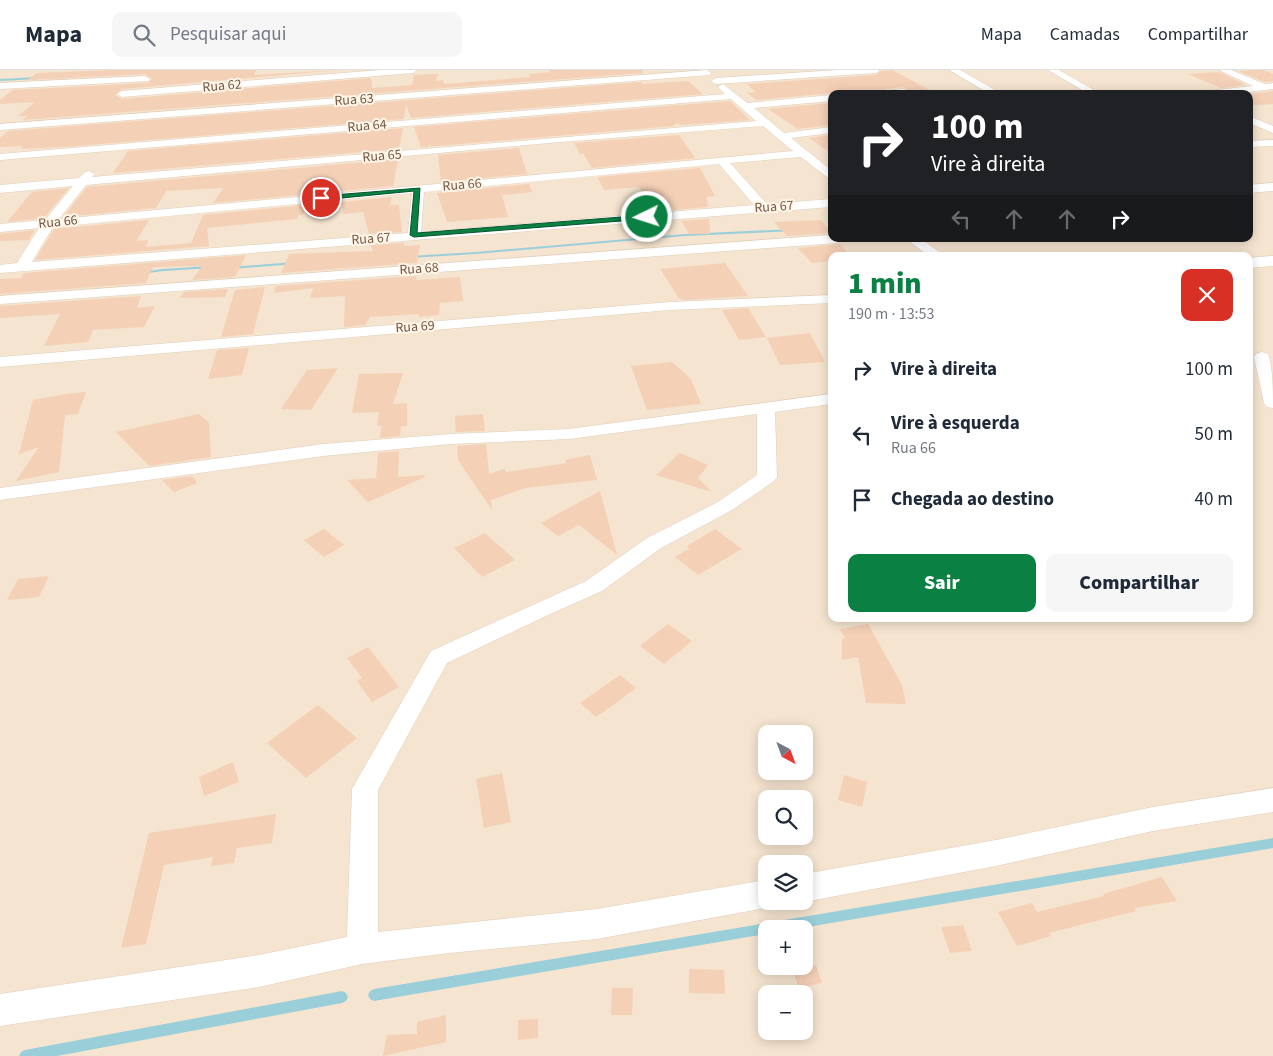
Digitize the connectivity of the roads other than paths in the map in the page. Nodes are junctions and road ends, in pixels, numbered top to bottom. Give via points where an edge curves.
1 (413, 70) edge
2 (876, 70) edge
3 (953, 70) edge
4 (1052, 70) edge
5 (1223, 70) edge
6 (706, 71) edge
7 (153, 78) dead end
8 (716, 81) junction
9 (0, 86) edge
10 (1269, 86) edge
11 (990, 90) edge
12 (1089, 90) edge
13 (1238, 90) edge
14 (122, 94) dead end
15 (734, 96) junction
16 (828, 98) edge
17 (745, 106) junction
18 (402, 110) junction
19 (1253, 122) edge
20 (765, 123) junction
21 (0, 127) edge
22 (828, 130) edge
23 (1273, 130) edge
24 (782, 136) junction
25 (1273, 143) edge
26 (1253, 144) edge
27 (109, 149) junction
28 (804, 153) junction
29 (0, 157) edge
30 (722, 161) junction
31 (826, 166) edge
32 (83, 181) junction
33 (1273, 187) edge
34 (1253, 188) edge
35 (0, 189) edge
36 (418, 189) junction
37 (828, 203) edge
38 (763, 208) junction
39 (49, 223) junction
40 (0, 228) edge
41 (414, 235) junction
42 (828, 240) edge
43 (917, 242) edge
44 (932, 252) edge
45 (1273, 261) edge
46 (1253, 263) edge
47 (22, 267) junction
48 (0, 269) edge
49 (828, 299) edge
50 (0, 300) edge
51 (1261, 356) edge
52 (0, 362) edge
53 (828, 399) edge
54 (1273, 403) edge
55 (766, 408) junction
56 (0, 494) edge
57 (1273, 800) edge
58 (813, 886) edge
59 (758, 895) edge
60 (362, 949) junction
61 (0, 1010) edge

1 - 14 street, Rua 62
2 - 8 street
3 - 11 street
4 - 12 street
5 - 10 street
6 - 8 street
6 - 18 street, Rua 63
7 - 9 street
8 - 15 street
10 - 13 street
15 - 17 street
15 - 18 street, Rua 64
16 - 17 street
17 - 20 street
18 - 21 street, Rua 63
18 - 27 street, Rua 64
19 - 23 street
20 - 24 street
20 - 32 street, Rua 65
22 - 24 street
24 - 28 street
25 - 26 street
27 - 29 street, Rua 64
27 - 32 street
28 - 30 street, Rua 66
28 - 31 street
30 - 36 street, Rua 66
30 - 38 street
32 - 35 street, Rua 65
32 - 39 street
33 - 34 street
36 - 39 street, Rua 66
36 - 41 street
37 - 38 street, Rua 67
38 - 41 street, Rua 67
39 - 40 street, Rua 66
39 - 47 street
41 - 47 street, Rua 67
42 - 50 street, Rua 68
43 - 44 street
45 - 46 street
47 - 48 street, Rua 67
49 - 52 street, Rua 69 via 670,306
51 - 54 street
53 - 55 street
55 - 56 street via 569,434 450,439 323,450
55 - 60 street via 767,478 725,506 654,543 594,586 439,657 365,789
57 - 58 street via 1153,819
59 - 60 street via 597,924
60 - 61 street via 258,971

